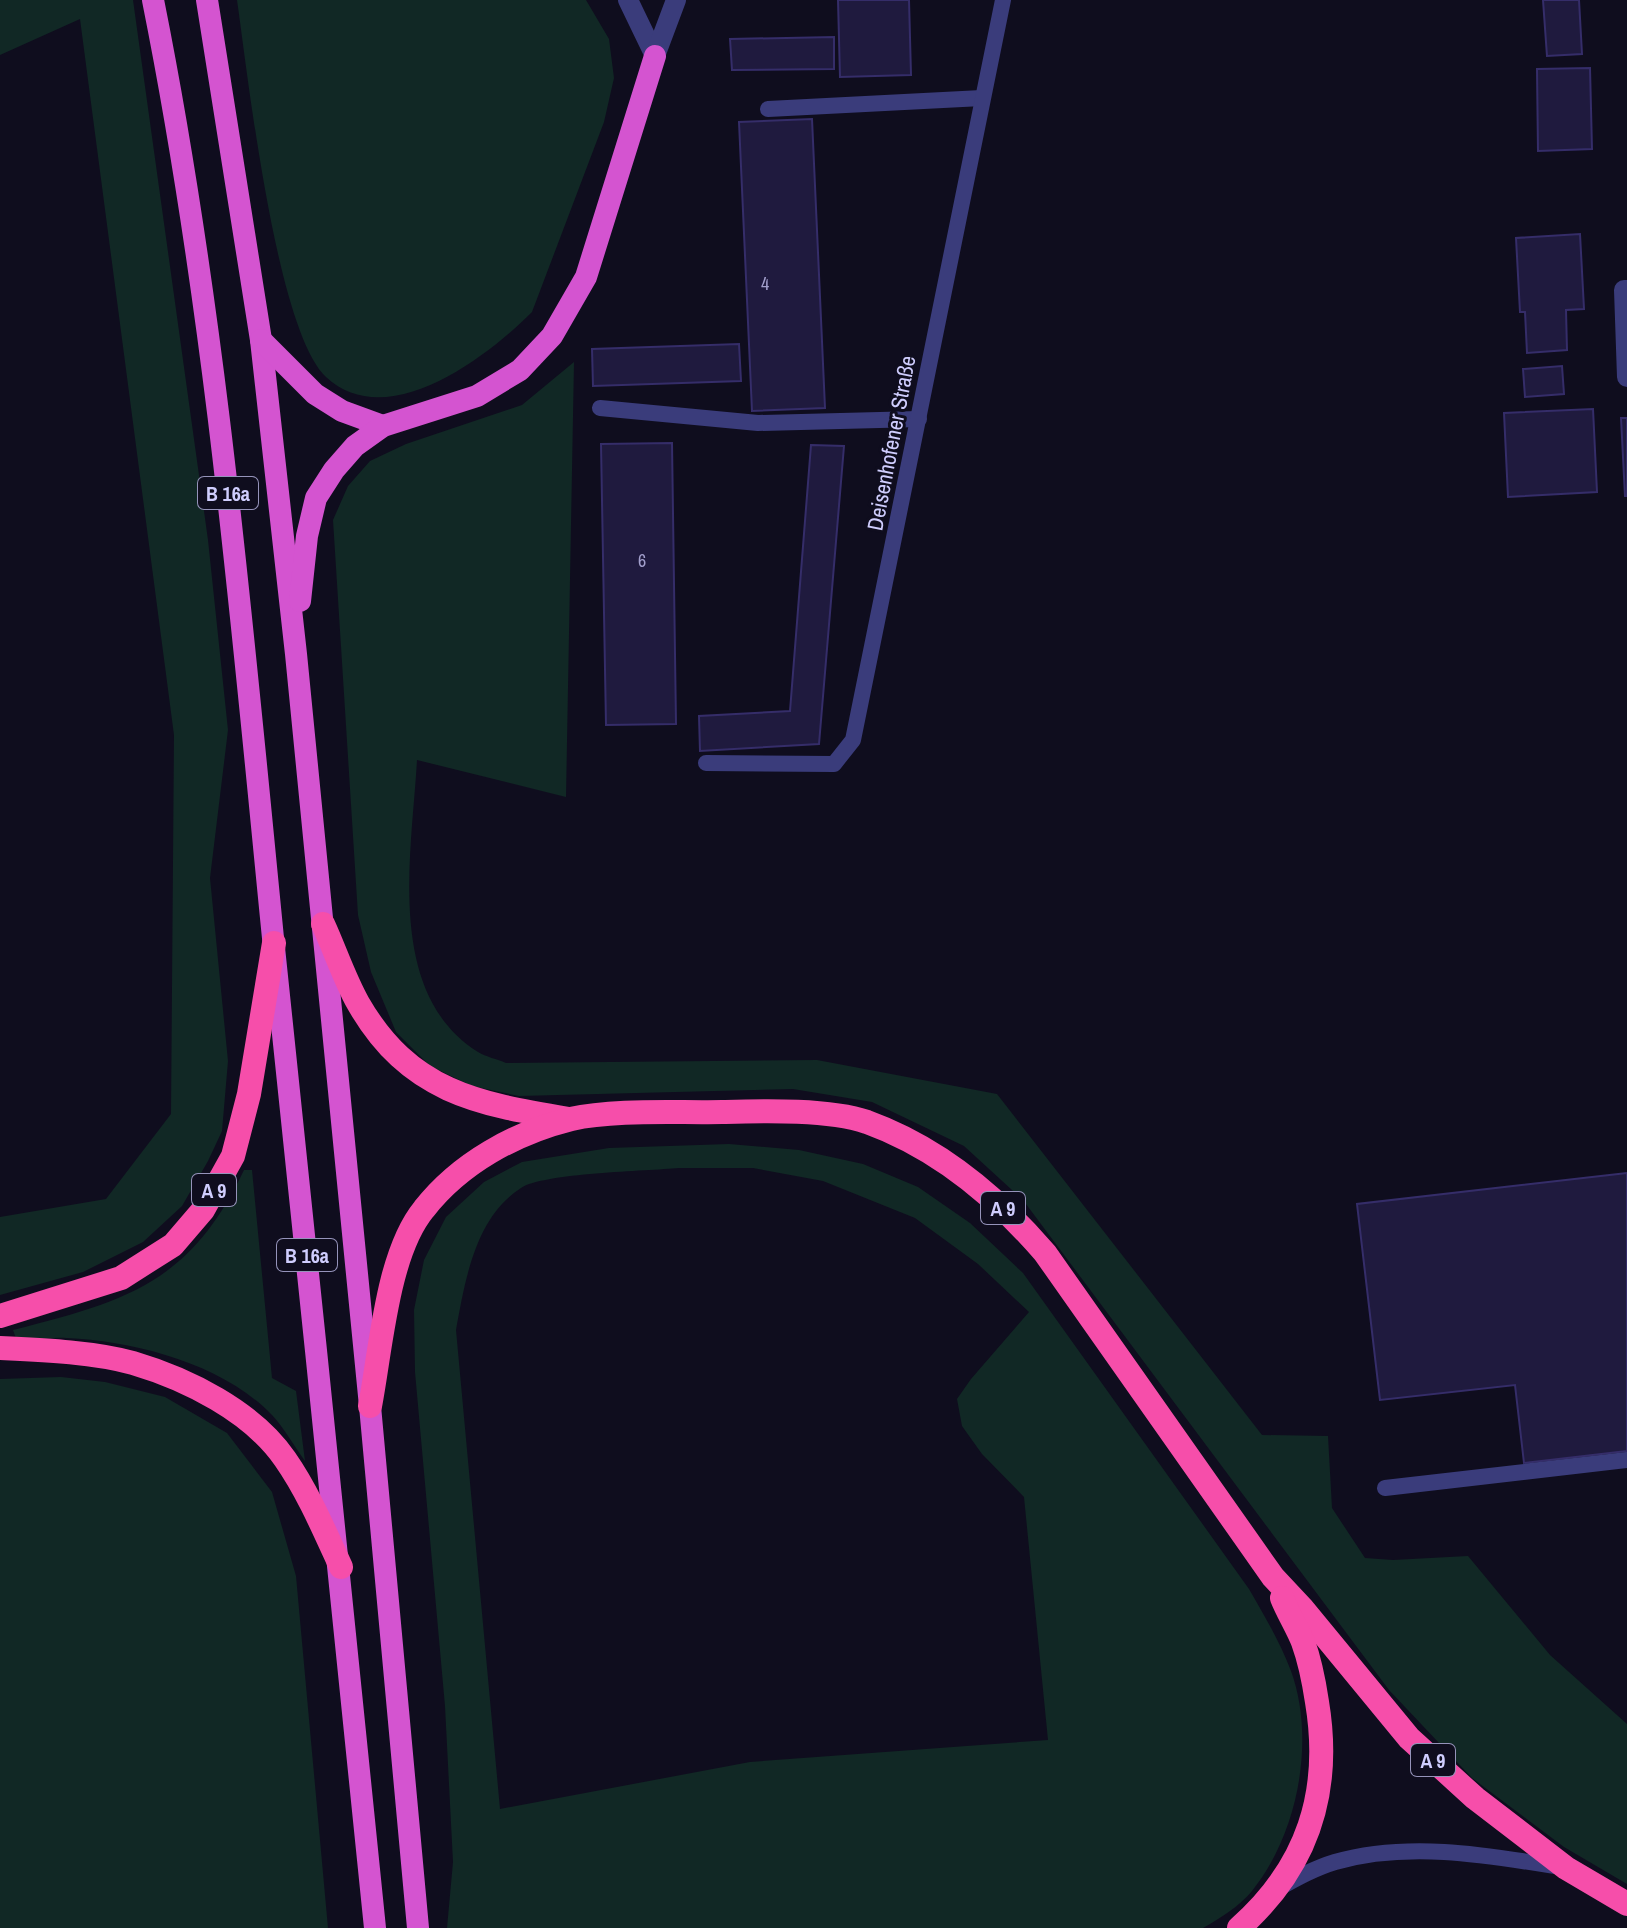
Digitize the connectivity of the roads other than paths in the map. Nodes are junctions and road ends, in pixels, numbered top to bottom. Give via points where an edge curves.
1 (153, 0) edge
2 (207, 0) edge
3 (628, 0) edge
4 (676, 0) edge
5 (1003, 0) edge
6 (655, 56) junction
7 (982, 98) junction
8 (768, 109) dead end
9 (1627, 290) edge
10 (261, 340) junction
11 (1627, 377) edge
12 (600, 408) dead end
13 (919, 419) junction
14 (383, 426) junction
15 (296, 654) junction
16 (706, 763) dead end
17 (323, 924) junction
18 (274, 943) junction
19 (572, 1119) junction
20 (0, 1316) edge
21 (0, 1348) edge
22 (370, 1406) junction
23 (1627, 1460) edge
24 (1385, 1488) dead end
25 (341, 1567) junction
26 (1273, 1577) junction
27 (1566, 1868) junction
28 (1271, 1893) junction
29 (1627, 1904) edge
30 (375, 1928) edge
31 (418, 1928) edge
32 (1239, 1928) edge

1 - 18 highway, B 16a via 204,312 239,578
2 - 10 highway, B 16a
3 - 6 street
4 - 6 street
5 - 7 lane, Deisenhofener Straße
6 - 14 highway via 586,277 552,336 520,370 477,396
7 - 8 lane
7 - 13 lane, Deisenhofener Straße
9 - 11 street
10 - 14 highway via 315,394
10 - 15 highway, B 16a
12 - 13 lane via 758,423
13 - 16 lane, Deisenhofener Straße via 853,740 834,764
14 - 15 highway via 355,446 316,498
15 - 17 highway, B 16a
17 - 19 highway, A 9 via 358,1003 386,1042 428,1079 498,1107
17 - 22 highway, B 16a
18 - 20 highway, A 9 via 233,1156 203,1210 173,1245 121,1278
18 - 25 highway, B 16a
19 - 22 highway, A 9 via 500,1145 474,1161 423,1210 405,1240 392,1288
19 - 26 highway, A 9 via 743,1112 837,1116 889,1131 941,1159 979,1186 1045,1253
21 - 25 highway via 132,1363 217,1398 284,1456
22 - 31 highway, B 16a
23 - 24 lane
25 - 30 highway, B 16a
26 - 27 highway, A 9 via 1409,1738 1475,1798
26 - 28 highway, A 9 via 1304,1644 1323,1757 1311,1827
27 - 28 lane via 1418,1851 1334,1862
27 - 29 highway, A 9
28 - 32 highway, A 9

